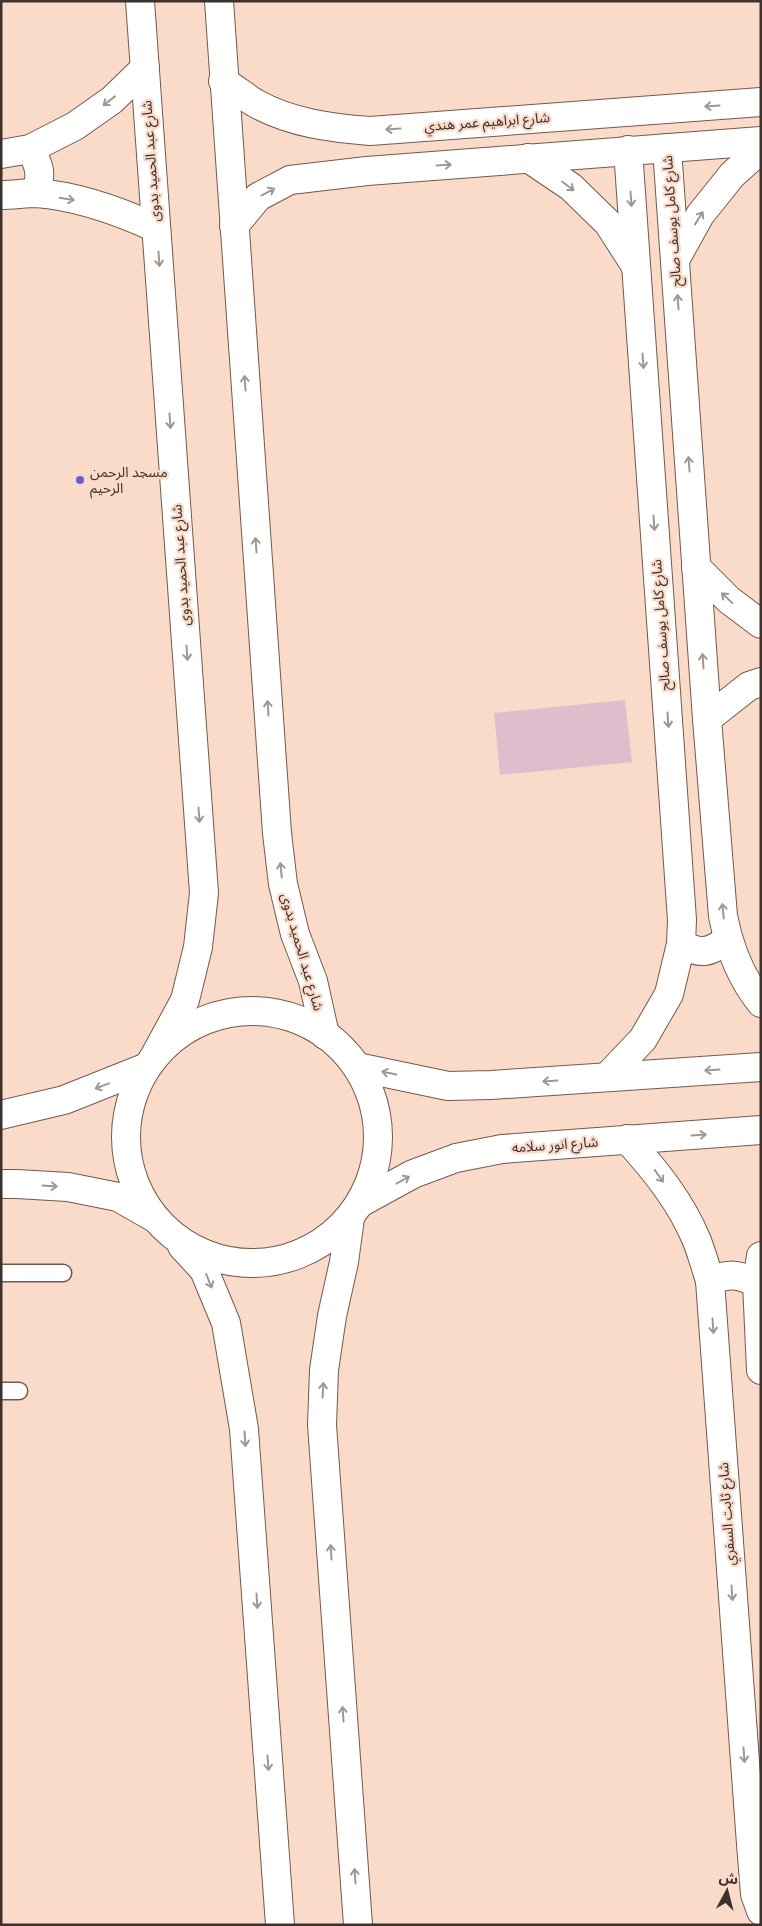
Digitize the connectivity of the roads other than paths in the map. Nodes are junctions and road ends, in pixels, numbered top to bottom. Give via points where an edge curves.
1 (140, 1) edge
2 (218, 1) edge
3 (145, 68) junction
4 (223, 81) junction
5 (761, 102) edge
6 (761, 141) edge
7 (667, 148) junction
8 (30, 149) junction
9 (761, 149) edge
10 (628, 150) junction
11 (1, 154) edge
12 (528, 158) junction
13 (36, 193) junction
14 (1, 195) edge
15 (234, 226) junction
16 (156, 228) junction
17 (675, 260) junction
18 (636, 266) junction
19 (696, 567) junction
20 (761, 624) edge
21 (761, 682) edge
22 (707, 720) junction
23 (727, 940) junction
24 (681, 944) junction
25 (761, 1003) edge
26 (325, 1035) junction
27 (150, 1063) junction
28 (357, 1067) junction
29 (761, 1067) edge
30 (608, 1077) junction
31 (1, 1115) edge
32 (761, 1130) edge
33 (627, 1140) junction
34 (1, 1184) edge
35 (355, 1210) junction
36 (162, 1225) junction
37 (761, 1256) edge
38 (1, 1273) edge
39 (63, 1273) dead end
40 (710, 1281) junction
41 (757, 1283) junction
42 (761, 1370) edge
43 (1, 1391) edge
44 (19, 1391) dead end
45 (761, 1911) edge
46 (280, 1925) edge
47 (358, 1925) edge

1 - 3 street, شارع عبد الحميد بدوى
2 - 4 street, شارع عبد الحميد بدوى
3 -> 8 street via 112,100 75,126
3 - 16 street, شارع عبد الحميد بدوى
5 -> 4 street, شارع ابراهيم عمر هندي via 370,131 331,128 292,119 256,103
4 - 15 street, شارع عبد الحميد بدوى
6 - 7 street
7 - 10 street
7 - 17 street, شارع كامل يوسف صالح
8 - 11 street
8 - 13 street via 38,162 40,178
17 -> 9 street via 700,215 732,175
10 - 12 street
10 -> 18 street, شارع كامل يوسف صالح
15 -> 12 street via 258,197 290,180 323,174
12 -> 18 street via 571,187 608,223
13 - 14 street
13 -> 16 street via 118,211
26 -> 15 street, شارع عبد الحميد بدوى via 313,981 295,934 283,884
16 -> 27 street, شارع عبد الحميد بدوى via 204,892 198,947 185,1000
19 -> 17 street, شارع كامل يوسف صالح
18 -> 24 street, شارع كامل يوسف صالح via 682,920
20 -> 19 street via 729,600
22 -> 19 street, شارع كامل يوسف صالح
21 - 22 street via 749,686
23 -> 22 street, شارع كامل يوسف صالح
23 - 24 street via 713,950 695,951
23 - 25 street, شارع كامل يوسف صالح via 750,989
24 - 30 street, شارع كامل يوسف صالح via 669,994 643,1039
26 - 27 street via 297,1020 266,1012 234,1013 204,1021 176,1037
26 - 28 street
27 -> 31 street via 64,1100
27 - 36 street, شارع عبد الحميد بدوى via 134,1092 127,1118 126,1145 131,1172 141,1197
30 -> 28 street via 448,1086
28 - 35 street via 370,1093 378,1120 378,1149 372,1177
29 -> 30 street
33 -> 32 street, شارع انور سلامه
35 -> 33 street, شارع انور سلامه via 412,1174 456,1158 502,1149
33 -> 40 street, شارع ثابت السفري via 655,1170 678,1204 697,1240
34 -> 36 street via 68,1187 118,1197
35 - 36 street via 324,1241 295,1256 261,1263 227,1260 195,1250
47 -> 35 street via 322,1425 324,1370 332,1316
36 -> 46 street via 204,1270 226,1323 236,1375 244,1429
37 - 41 street
38 - 39 lane
40 - 41 street via 734,1275
40 -> 45 street, شارع ثابت السفري via 751,1844
41 - 42 street
43 - 44 lane

